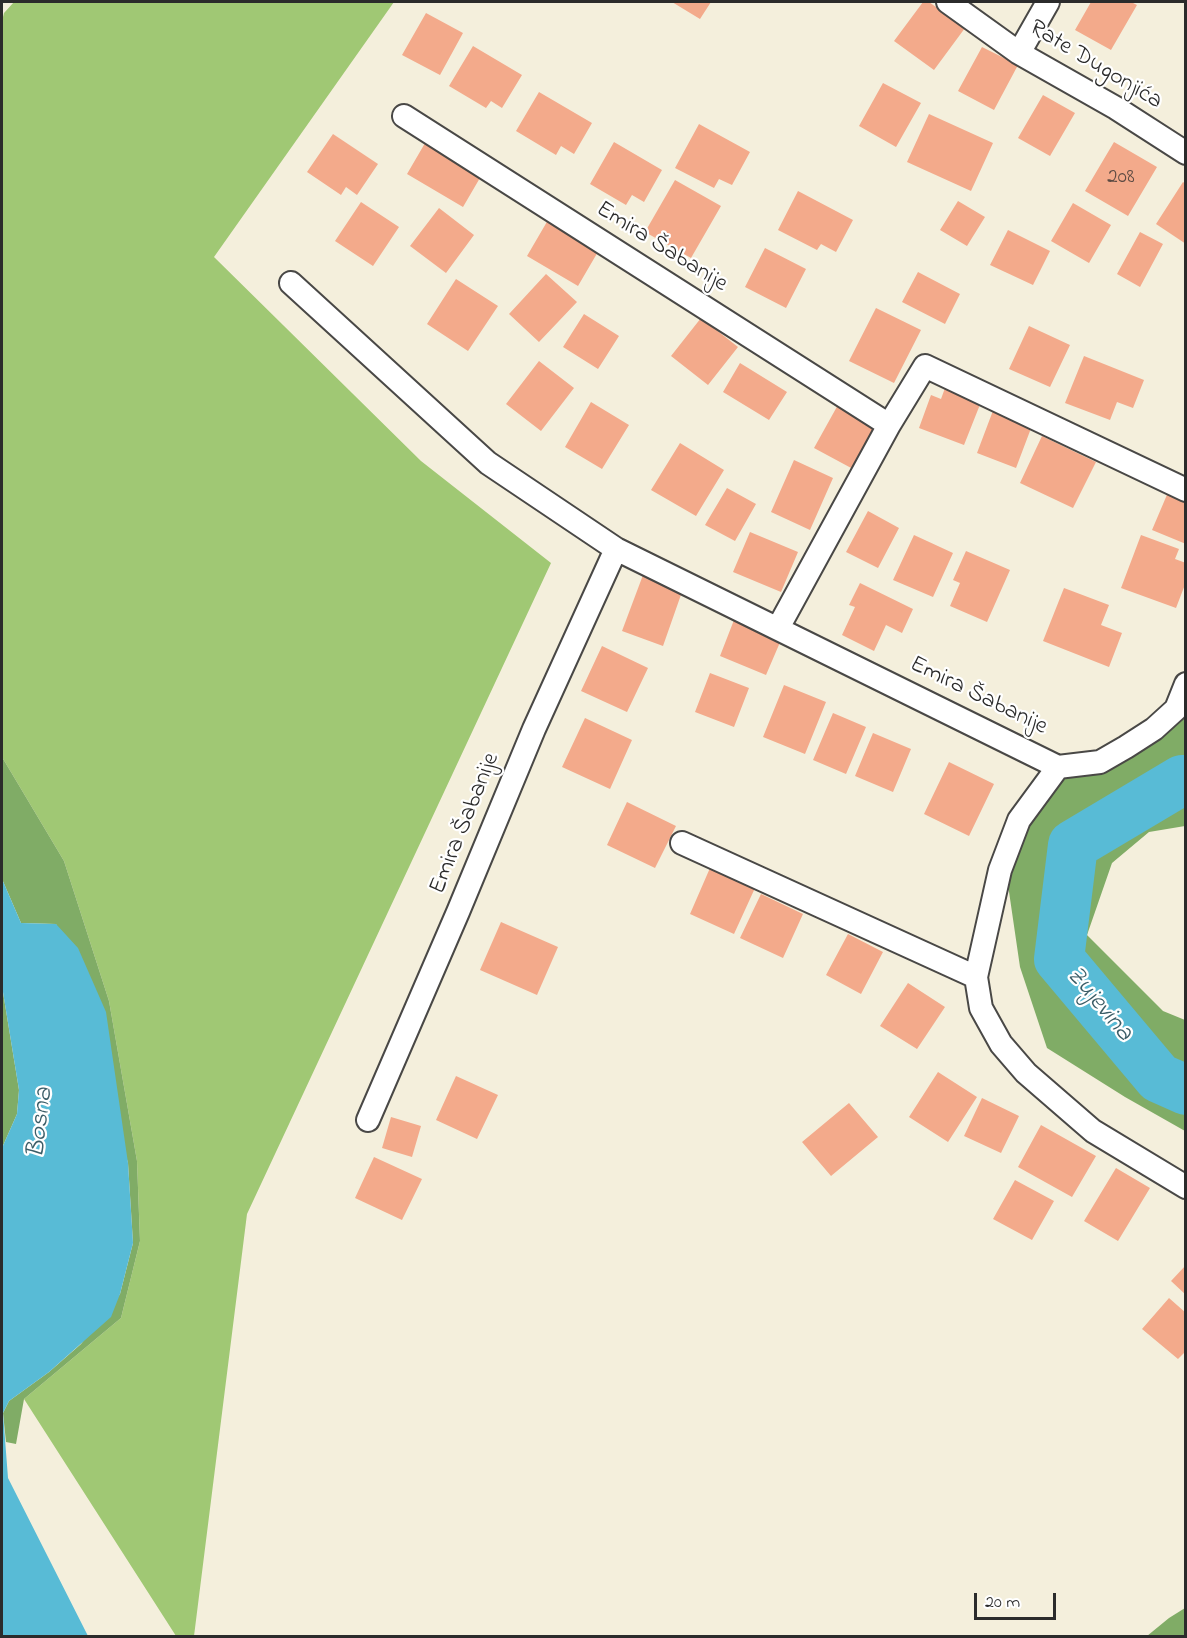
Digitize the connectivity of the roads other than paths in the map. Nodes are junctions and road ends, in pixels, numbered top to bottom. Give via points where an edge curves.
1 (948, 2) edge
2 (1048, 2) edge
3 (1019, 53) junction
4 (404, 116) dead end
5 (1185, 153) edge
6 (291, 283) dead end
7 (889, 425) junction
8 (1185, 490) edge
9 (616, 549) junction
10 (778, 628) junction
11 (1185, 684) edge
12 (1058, 767) junction
13 (682, 843) dead end
14 (976, 977) junction
15 (368, 1120) dead end
16 (1185, 1187) edge

1 - 3 street, Rate Dugonjića
2 - 3 street
3 - 5 street, Rate Dugonjića
4 - 7 street, Emira Šabanije
6 - 9 street, Emira Šabanije via 488,464
7 - 8 street via 925,366
7 - 10 street
9 - 10 street, Emira Šabanije
9 - 15 street, Emira Šabanije via 534,729
10 - 12 street, Emira Šabanije
11 - 12 street via 1176,709 1154,729 1100,762
12 - 14 street via 1019,820 1004,860
13 - 14 street
14 - 16 street via 981,1008 1001,1044 1026,1073 1093,1131

